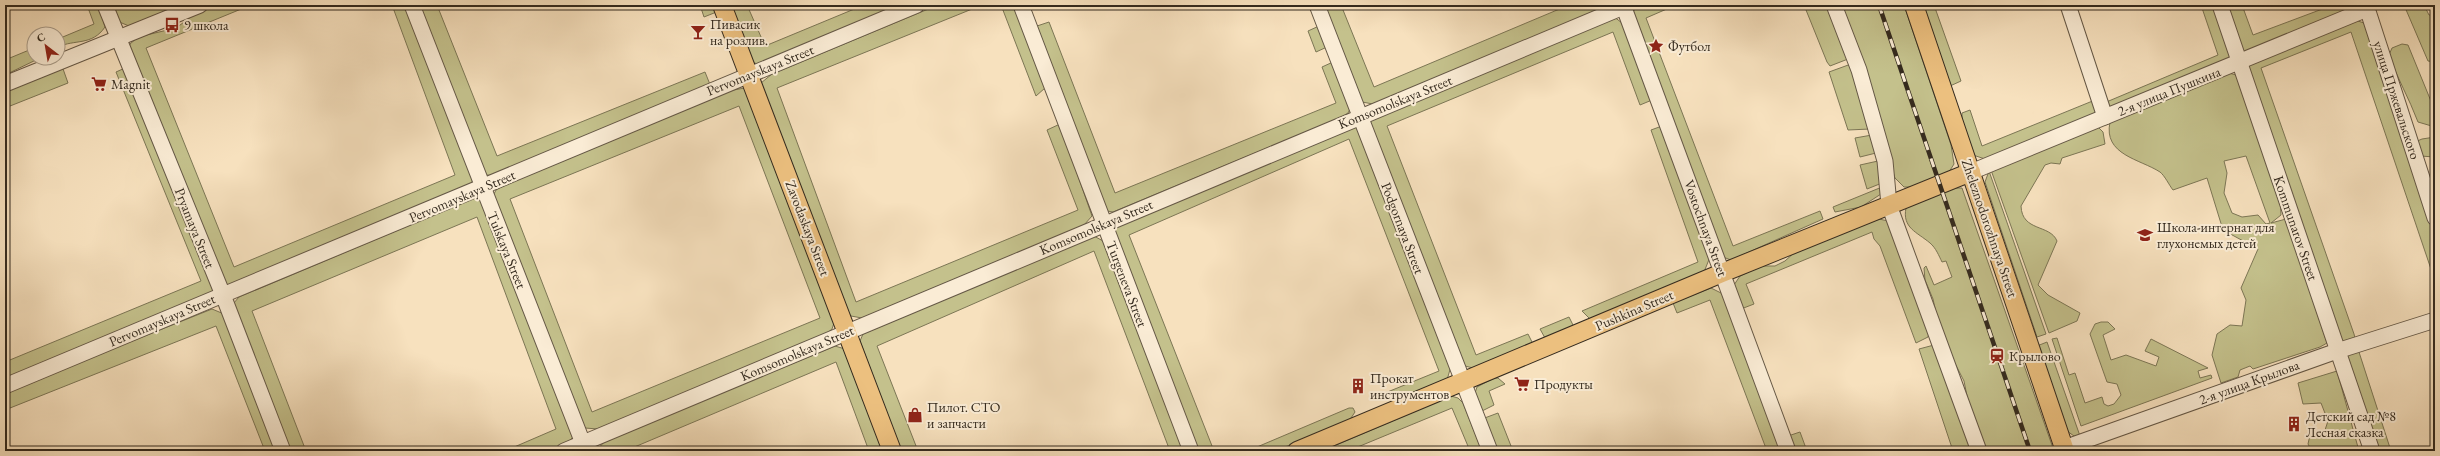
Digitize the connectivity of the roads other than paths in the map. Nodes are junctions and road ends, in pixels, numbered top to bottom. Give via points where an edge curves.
1 (105, 5) edge
2 (200, 5) edge
3 (412, 5) edge
4 (722, 5) edge
5 (917, 5) edge
6 (1021, 5) edge
7 (1317, 5) edge
8 (1834, 5) edge
9 (1914, 5) edge
10 (2068, 5) edge
11 (2220, 5) edge
12 (1625, 6) edge
13 (2367, 7) edge
14 (118, 38) junction
15 (2239, 63) junction
16 (750, 75) junction
17 (5, 84) edge
18 (1360, 116) junction
19 (2105, 117) junction
20 (1971, 172) junction
21 (482, 188) junction
22 (1889, 205) junction
23 (2435, 218) edge
24 (1104, 224) junction
25 (1722, 273) junction
26 (223, 295) junction
27 (2435, 320) edge
28 (848, 331) junction
29 (2337, 351) junction
30 (1463, 382) junction
31 (5, 386) edge
32 (584, 447) edge
33 (2065, 450) edge
34 (284, 451) edge
35 (564, 451) edge
36 (892, 451) edge
37 (1192, 451) edge
38 (1298, 451) edge
39 (1490, 451) edge
40 (1788, 451) edge
41 (1979, 451) edge
42 (2372, 451) edge

1 - 14 street, Pryamaya Street
2 - 14 street
3 - 21 street, Tulskaya Street
4 - 16 main road, Zavodaskaya Street
5 - 16 street, Pervomayskaya Street
6 - 24 street, Turgeneva Street
7 - 18 street, Podgornaya Street
8 - 22 street via 1859,70 1884,161
9 - 20 main road, Zheleznodorozhnaya Street
10 - 19 street
11 - 15 street, Kommunarov Street
12 - 18 street, Komsomolskaya Street
12 - 25 street, Vostochnaya Street
13 - 15 street, 2-я улица Пушкина
13 - 23 street, улица Пржевальского
14 - 17 street
14 - 26 street, Pryamaya Street
15 - 19 street, 2-я улица Пушкина
15 - 29 street, Kommunarov Street
16 - 21 street, Pervomayskaya Street
16 - 28 main road, Zavodaskaya Street
18 - 24 street, Komsomolskaya Street
18 - 30 street, Podgornaya Street
19 - 20 street, 2-я улица Пушкина
20 - 22 main road, Pushkina Street
20 - 33 main road, Zheleznodorozhnaya Street
21 - 26 street, Pervomayskaya Street
21 - 32 street, Tulskaya Street
22 - 25 main road, Pushkina Street
22 - 41 street
24 - 28 street, Komsomolskaya Street
24 - 37 street, Turgeneva Street
25 - 30 main road, Pushkina Street
25 - 40 street, Vostochnaya Street
26 - 31 street, Pervomayskaya Street
26 - 34 street, Pryamaya Street
27 - 29 street, 2-я улица Крылова
28 - 32 street, Komsomolskaya Street
28 - 36 main road, Zavodaskaya Street
29 - 33 street, 2-я улица Крылова
29 - 42 street, Kommunarov Street
30 - 38 main road, Pushkina Street
30 - 39 street, Podgornaya Street
32 - 35 street, Komsomolskaya Street

